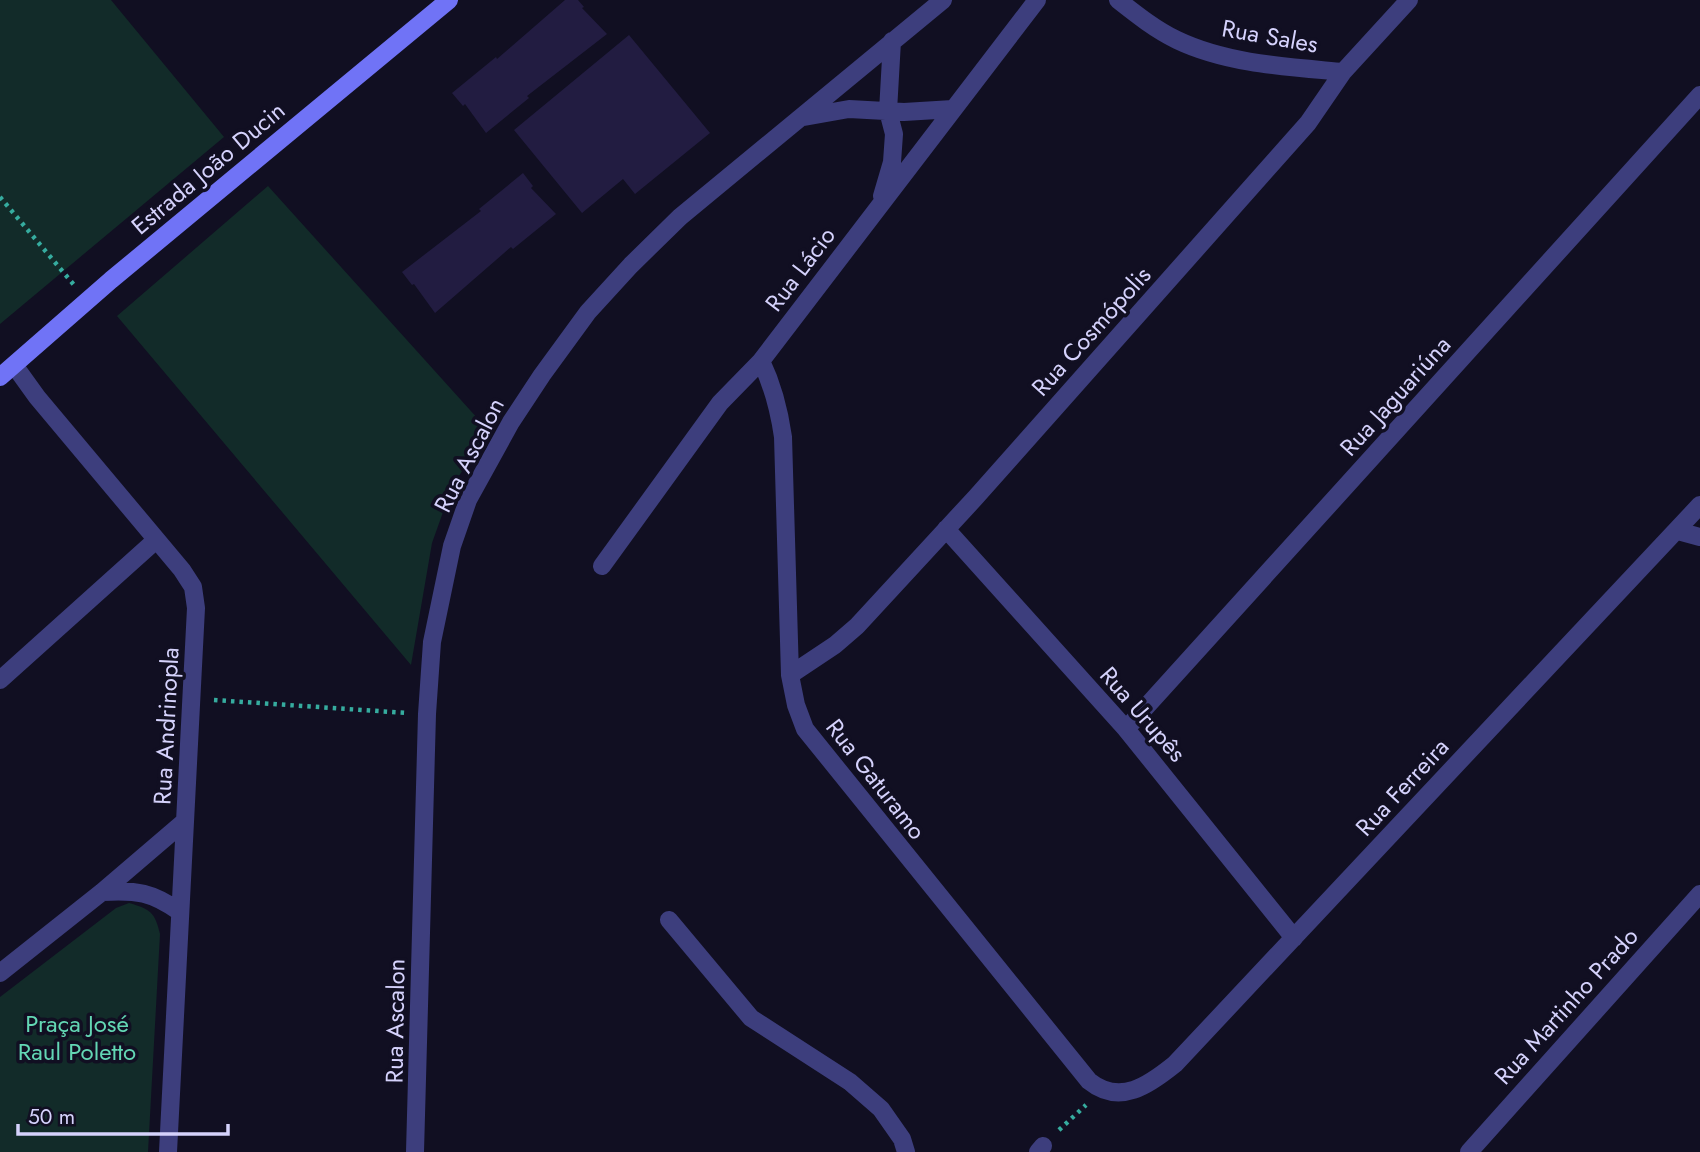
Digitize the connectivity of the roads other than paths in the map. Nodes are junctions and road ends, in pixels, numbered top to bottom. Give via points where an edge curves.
1 (449, 0) edge
2 (943, 0) edge
3 (1037, 0) edge
4 (1118, 0) edge
5 (1409, 0) edge
6 (892, 41) junction
7 (1343, 72) junction
8 (1700, 95) edge
9 (953, 109) junction
10 (888, 111) junction
11 (800, 118) junction
12 (880, 206) junction
13 (761, 361) junction
14 (7, 371) edge
15 (1700, 505) edge
16 (946, 529) junction
17 (1678, 531) junction
18 (1700, 537) edge
19 (156, 540) junction
20 (602, 566) dead end
21 (790, 675) junction
22 (0, 680) edge
23 (1126, 729) junction
24 (185, 821) junction
25 (102, 892) junction
26 (1700, 894) edge
27 (180, 912) junction
28 (669, 919) dead end
29 (1294, 938) junction
30 (0, 974) edge
31 (1132, 1091) joint
32 (167, 1152) edge
33 (415, 1152) edge
34 (906, 1152) edge
35 (1469, 1152) edge

1 - 14 street, Estrada João Ducin
2 - 6 street, Rua Ascalon
3 - 9 street, Rua Lácio
4 - 7 street, Rua Sales via 1177,40 1222,55
5 - 7 street, Rua Cosmópolis
6 - 10 street
6 - 11 street, Rua Ascalon
7 - 16 street, Rua Cosmópolis via 1308,123
8 - 23 street, Rua Jaguariúna
9 - 10 street
9 - 12 street, Rua Lácio
10 - 11 street via 849,109
10 - 12 street via 894,134 892,162
11 - 33 street, Rua Ascalon via 680,217 587,312 511,422 468,500 452,546 432,642
12 - 13 street, Rua Lácio
13 - 20 street, Rua Lácio via 720,403
13 - 21 street, Rua Gaturamo via 772,384 783,437
14 - 19 street, Rua Andrinopla via 37,397
15 - 17 street, Rua Ferreira
16 - 21 street, Rua Cosmópolis via 857,626
16 - 23 street, Rua Urupês
17 - 18 street
17 - 29 street, Rua Ferreira
19 - 22 street
19 - 24 street, Rua Andrinopla via 182,570 192,587 196,608
21 - 31 street, Rua Gaturamo via 805,729 821,751 1089,1081 1101,1091
23 - 29 street, Rua Urupês
24 - 25 street
24 - 27 street, Rua Andrinopla
25 - 27 street via 147,893
25 - 30 street
26 - 35 street, Rua Martinho Prado
27 - 32 street, Rua Andrinopla
28 - 34 street via 751,1018 850,1082 881,1109
29 - 31 street, Rua Ferreira via 1175,1064

